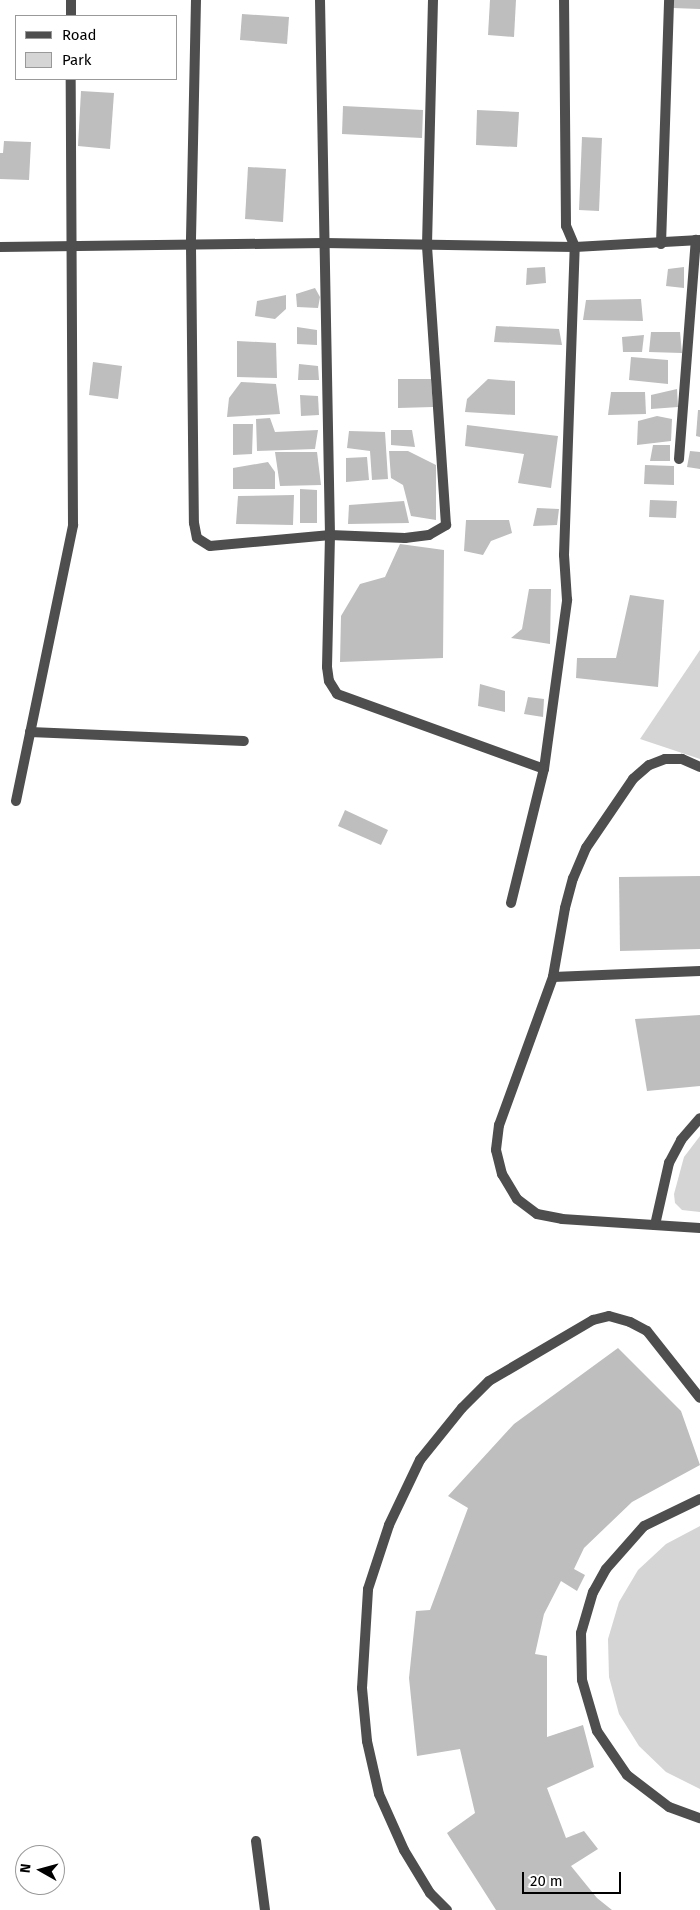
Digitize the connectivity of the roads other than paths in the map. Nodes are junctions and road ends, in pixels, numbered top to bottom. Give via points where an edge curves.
1 (71, 0) edge
2 (196, 0) edge
3 (320, 0) edge
4 (433, 0) edge
5 (564, 0) edge
6 (669, 0) edge
7 (71, 15) edge
8 (71, 80) edge
9 (698, 240) edge
10 (324, 243) junction
11 (661, 244) junction
12 (427, 245) junction
13 (191, 246) junction
14 (0, 247) edge
15 (72, 247) junction
16 (575, 247) junction
17 (678, 459) dead end
18 (330, 535) junction
19 (30, 732) junction
20 (244, 742) dead end
21 (700, 766) edge
22 (544, 769) junction
23 (16, 801) dead end
24 (511, 903) dead end
25 (700, 971) edge
26 (553, 978) junction
27 (700, 1118) edge
28 (655, 1226) junction
29 (700, 1228) edge
30 (700, 1398) edge
31 (700, 1499) edge
32 (700, 1818) edge
33 (256, 1841) dead end
34 (265, 1910) edge
35 (447, 1910) edge

1 - 7 street
2 - 13 street
3 - 10 street
4 - 12 street
5 - 16 street via 566,226
6 - 11 street
8 - 15 street
9 - 11 street
9 - 17 street
10 - 12 street
10 - 13 street
10 - 18 street
11 - 16 street
12 - 16 street
12 - 18 street via 446,525 429,535 405,538
13 - 15 street
13 - 18 street via 194,523 197,538 210,546
14 - 15 street
15 - 19 street via 73,525
16 - 22 street via 564,555 567,600
18 - 22 street via 327,667 337,694
19 - 20 street
19 - 23 street
21 - 26 street via 682,759 665,760 649,765 633,779 586,848 572,878
22 - 24 street
25 - 26 street
26 - 28 street via 499,1124 496,1150 502,1174 517,1199 537,1214
27 - 28 street via 681,1140 669,1163
28 - 29 street
30 - 35 street via 647,1331 609,1316 593,1320 489,1381 462,1408 420,1460 389,1525 368,1589 362,1688 367,1741 379,1794 404,1850 430,1893
31 - 32 street via 644,1526 593,1592 581,1633 582,1680 597,1731 627,1775 669,1808
33 - 34 street

